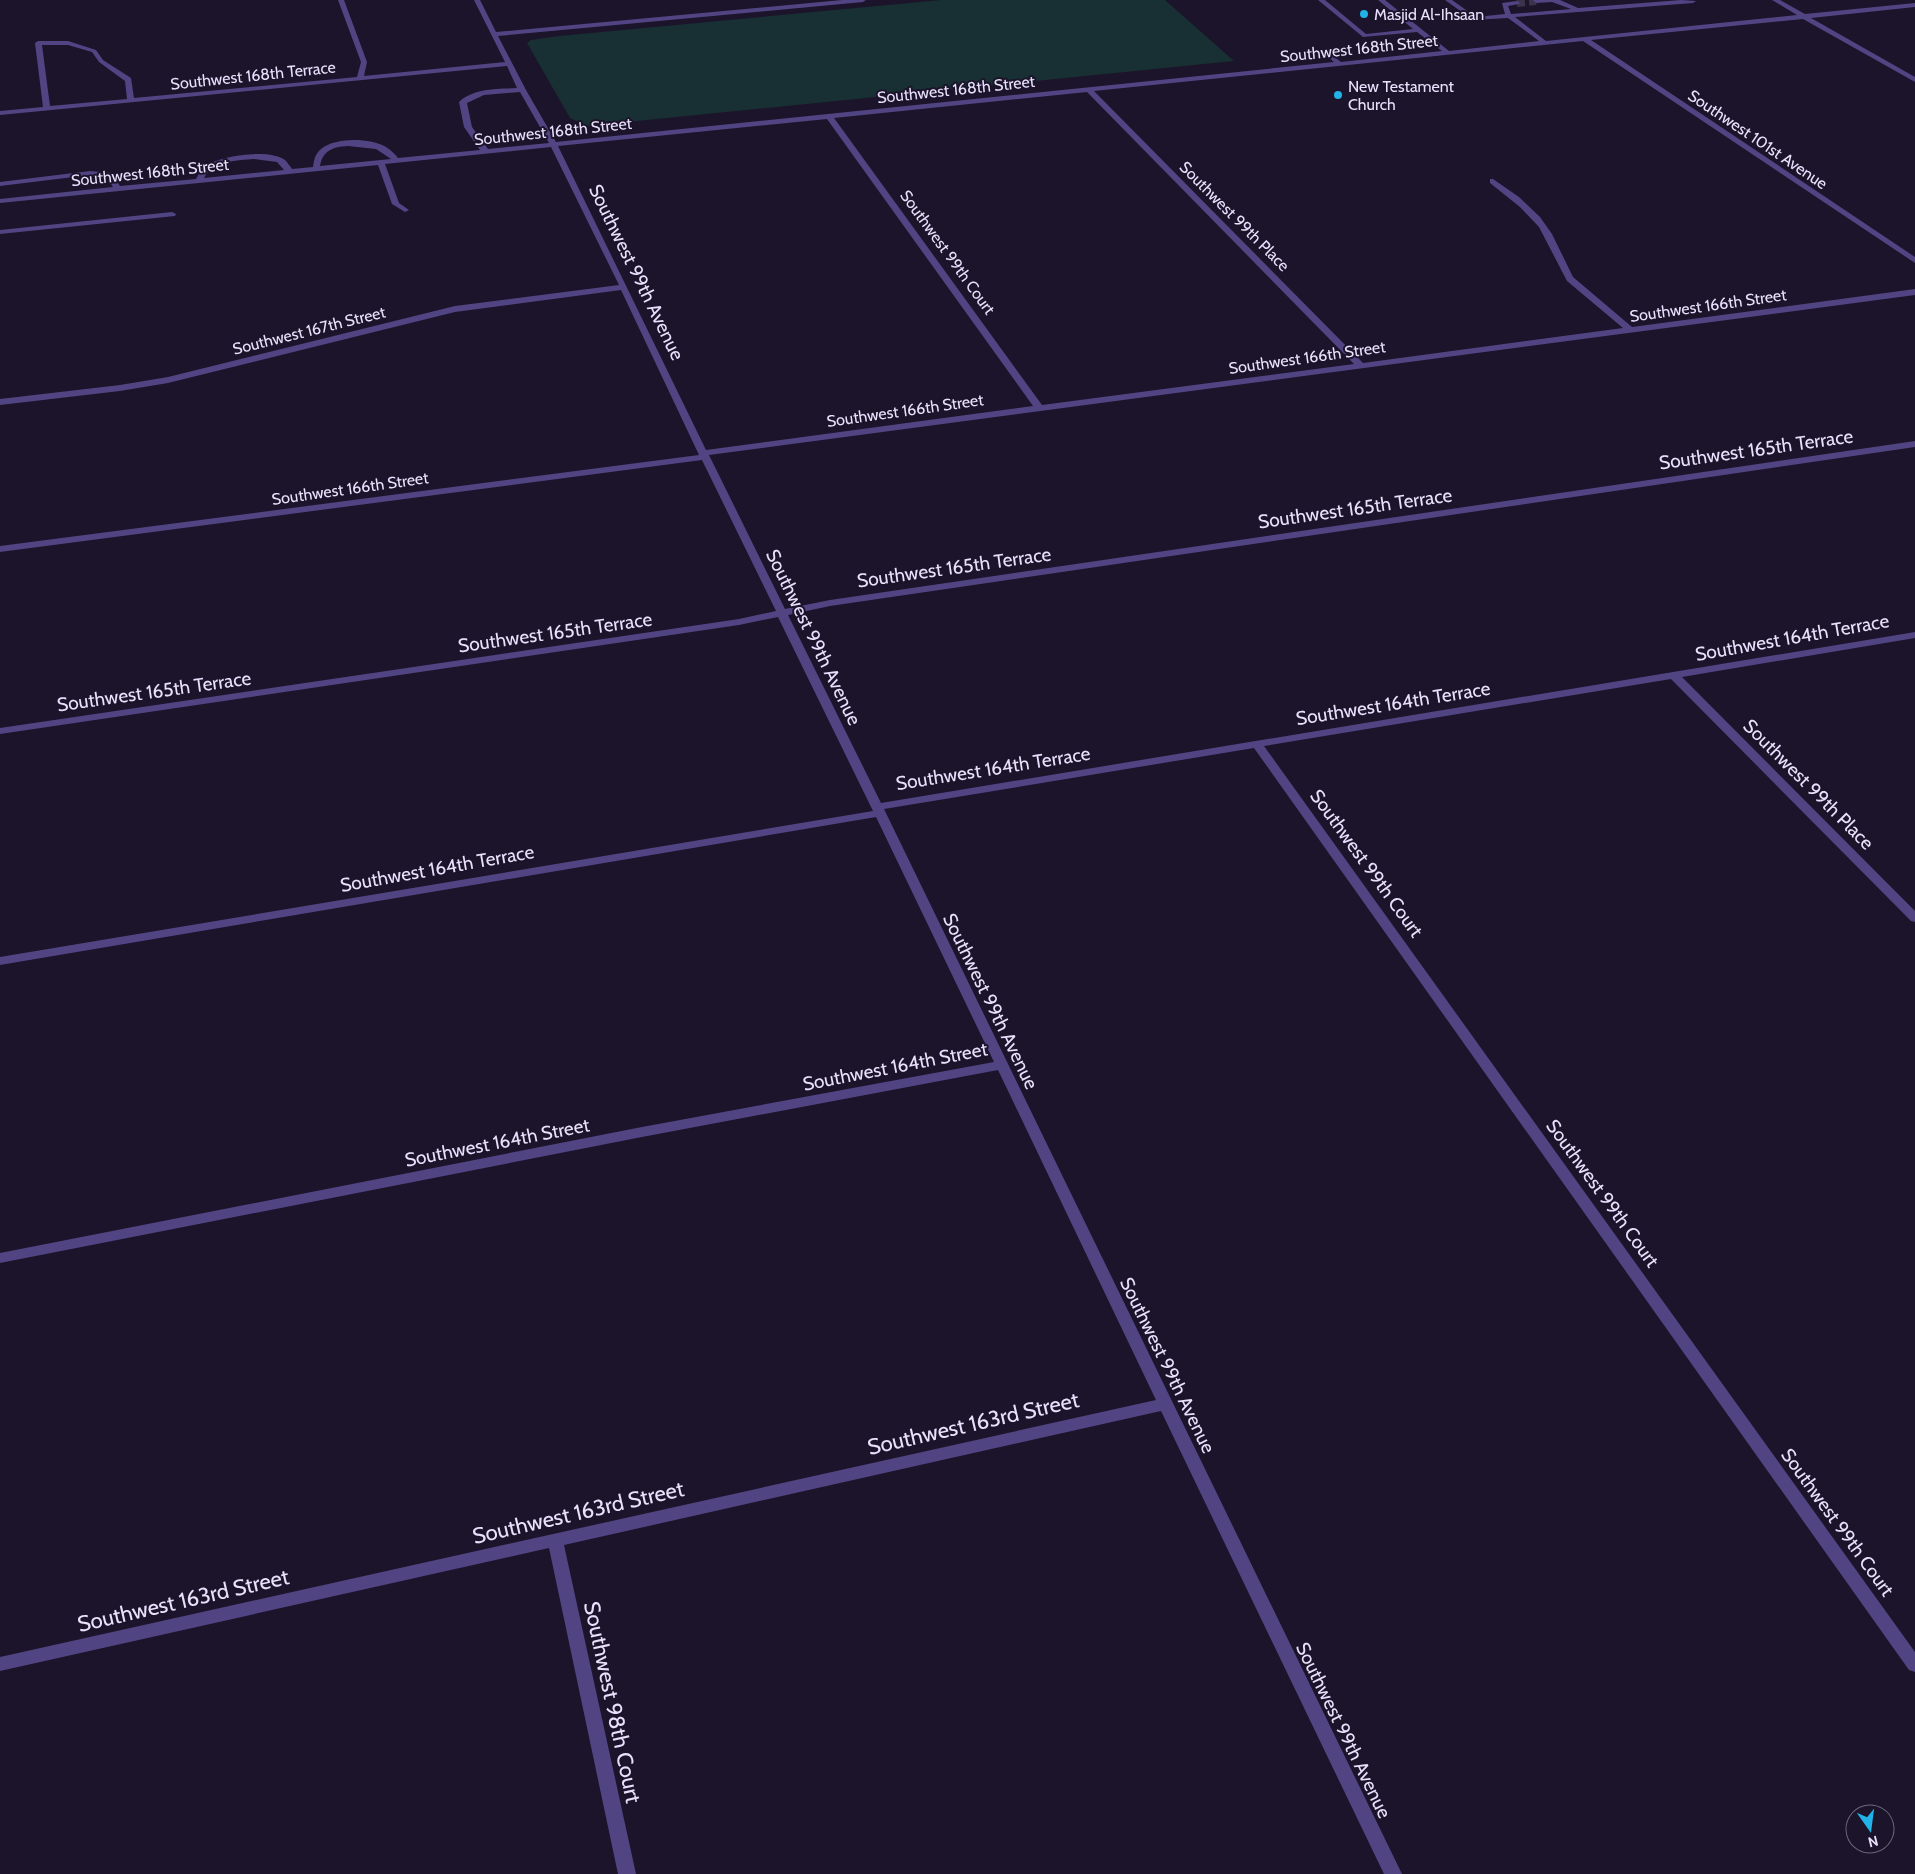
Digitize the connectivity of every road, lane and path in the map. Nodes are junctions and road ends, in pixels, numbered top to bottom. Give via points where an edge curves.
1 (341, 0) edge
2 (477, 0) edge
3 (863, 0) edge
4 (1321, 0) edge
5 (1381, 0) edge
6 (1448, 0) edge
7 (1552, 0) edge
8 (1692, 0) edge
9 (1775, 0) edge
10 (1536, 1) dead end
11 (824, 2) edge
12 (1517, 3) dead end
13 (1915, 5) edge
14 (1580, 10) junction
15 (1509, 16) junction
16 (1803, 16) junction
17 (1419, 30) junction
18 (494, 34) junction
19 (1585, 39) junction
20 (1545, 43) junction
21 (1325, 52) dead end
22 (1448, 53) junction
23 (509, 64) junction
24 (1340, 64) junction
25 (360, 78) junction
26 (1915, 80) edge
27 (1088, 89) junction
28 (522, 90) junction
29 (131, 100) junction
30 (47, 109) junction
31 (0, 113) edge
32 (829, 116) junction
33 (553, 145) junction
34 (486, 152) junction
35 (397, 161) junction
36 (381, 162) junction
37 (316, 169) junction
38 (290, 172) junction
39 (200, 181) junction
40 (1493, 182) dead end
41 (0, 184) edge
42 (118, 189) junction
43 (0, 201) edge
44 (405, 210) dead end
45 (172, 214) dead end
46 (0, 232) edge
47 (1915, 261) edge
48 (624, 287) junction
49 (1915, 292) edge
50 (1630, 330) junction
51 (1360, 365) junction
52 (0, 402) edge
53 (1039, 408) junction
54 (1915, 444) edge
55 (704, 455) junction
56 (0, 549) edge
57 (781, 614) junction
58 (1915, 635) edge
59 (1675, 676) junction
60 (0, 731) edge
61 (1257, 744) junction
62 (878, 810) junction
63 (1915, 918) edge
64 (0, 961) edge
65 (1001, 1065) junction
66 (0, 1258) edge
67 (1166, 1404) junction
68 (555, 1540) junction
69 (0, 1664) edge
70 (1915, 1665) edge
71 (627, 1874) edge
72 (1393, 1874) edge

1 - 25 street via 364,62
2 - 18 street, Southwest 99th Avenue
3 - 11 street
4 - 17 street via 1365,36
5 - 17 street
6 - 15 street via 1475,19
7 - 10 street
7 - 14 street
8 - 14 street
9 - 16 street
11 - 18 street
12 - 15 street via 1504,4
13 - 16 street, Southwest 168th Street
14 - 15 street
15 - 20 street
16 - 19 street, Southwest 168th Street
16 - 26 street
17 - 22 street
18 - 23 street, Southwest 99th Avenue
19 - 20 street, Southwest 168th Street
19 - 47 street, Southwest 101st Avenue
20 - 22 street, Southwest 168th Street
21 - 24 street
22 - 24 street, Southwest 168th Street
23 - 25 street, Southwest 168th Terrace
23 - 28 street, Southwest 99th Avenue
24 - 27 street, Southwest 168th Street
25 - 29 street, Southwest 168th Terrace
27 - 32 street, Southwest 168th Street
27 - 51 street, Southwest 99th Place
28 - 33 street, Southwest 99th Avenue
28 - 34 street via 486,93 463,102 468,127
29 - 30 street, Southwest 168th Terrace
29 - 30 street via 128,80 101,61 94,51 68,43 38,43
30 - 31 street, Southwest 168th Terrace
32 - 33 street, Southwest 168th Street
32 - 53 street, Southwest 99th Court
33 - 34 street, Southwest 168th Street
33 - 48 street, Southwest 99th Avenue
34 - 35 street, Southwest 168th Street
35 - 36 street, Southwest 168th Street
35 - 37 street via 381,147 347,143 324,150 319,155
36 - 37 street, Southwest 168th Street
36 - 44 street via 396,204
37 - 38 street, Southwest 168th Street
38 - 39 street, Southwest 168th Street
38 - 39 street via 280,160 269,157 238,158 209,167 202,173
39 - 42 street, Southwest 168th Street
40 - 50 street via 1534,214 1570,279
41 - 42 street via 90,173 108,175
42 - 43 street, Southwest 168th Street
45 - 46 street
48 - 52 street, Southwest 167th Street via 455,309 168,380
48 - 55 street, Southwest 99th Avenue
49 - 50 street, Southwest 166th Street
50 - 51 street, Southwest 166th Street
51 - 53 street, Southwest 166th Street
53 - 55 street, Southwest 166th Street
54 - 57 street, Southwest 165th Terrace via 840,602
55 - 56 street, Southwest 166th Street
55 - 57 street, Southwest 99th Avenue
57 - 60 street, Southwest 165th Terrace
57 - 62 street, Southwest 99th Avenue
58 - 59 street, Southwest 164th Terrace
59 - 61 street, Southwest 164th Terrace
59 - 63 street, Southwest 99th Place
61 - 62 street, Southwest 164th Terrace
61 - 70 street, Southwest 99th Court
62 - 64 street, Southwest 164th Terrace
62 - 65 street, Southwest 99th Avenue
65 - 66 street, Southwest 164th Street
65 - 67 street, Southwest 99th Avenue
67 - 68 street, Southwest 163rd Street
67 - 72 street, Southwest 99th Avenue
68 - 69 street, Southwest 163rd Street
68 - 71 street, Southwest 98th Court

